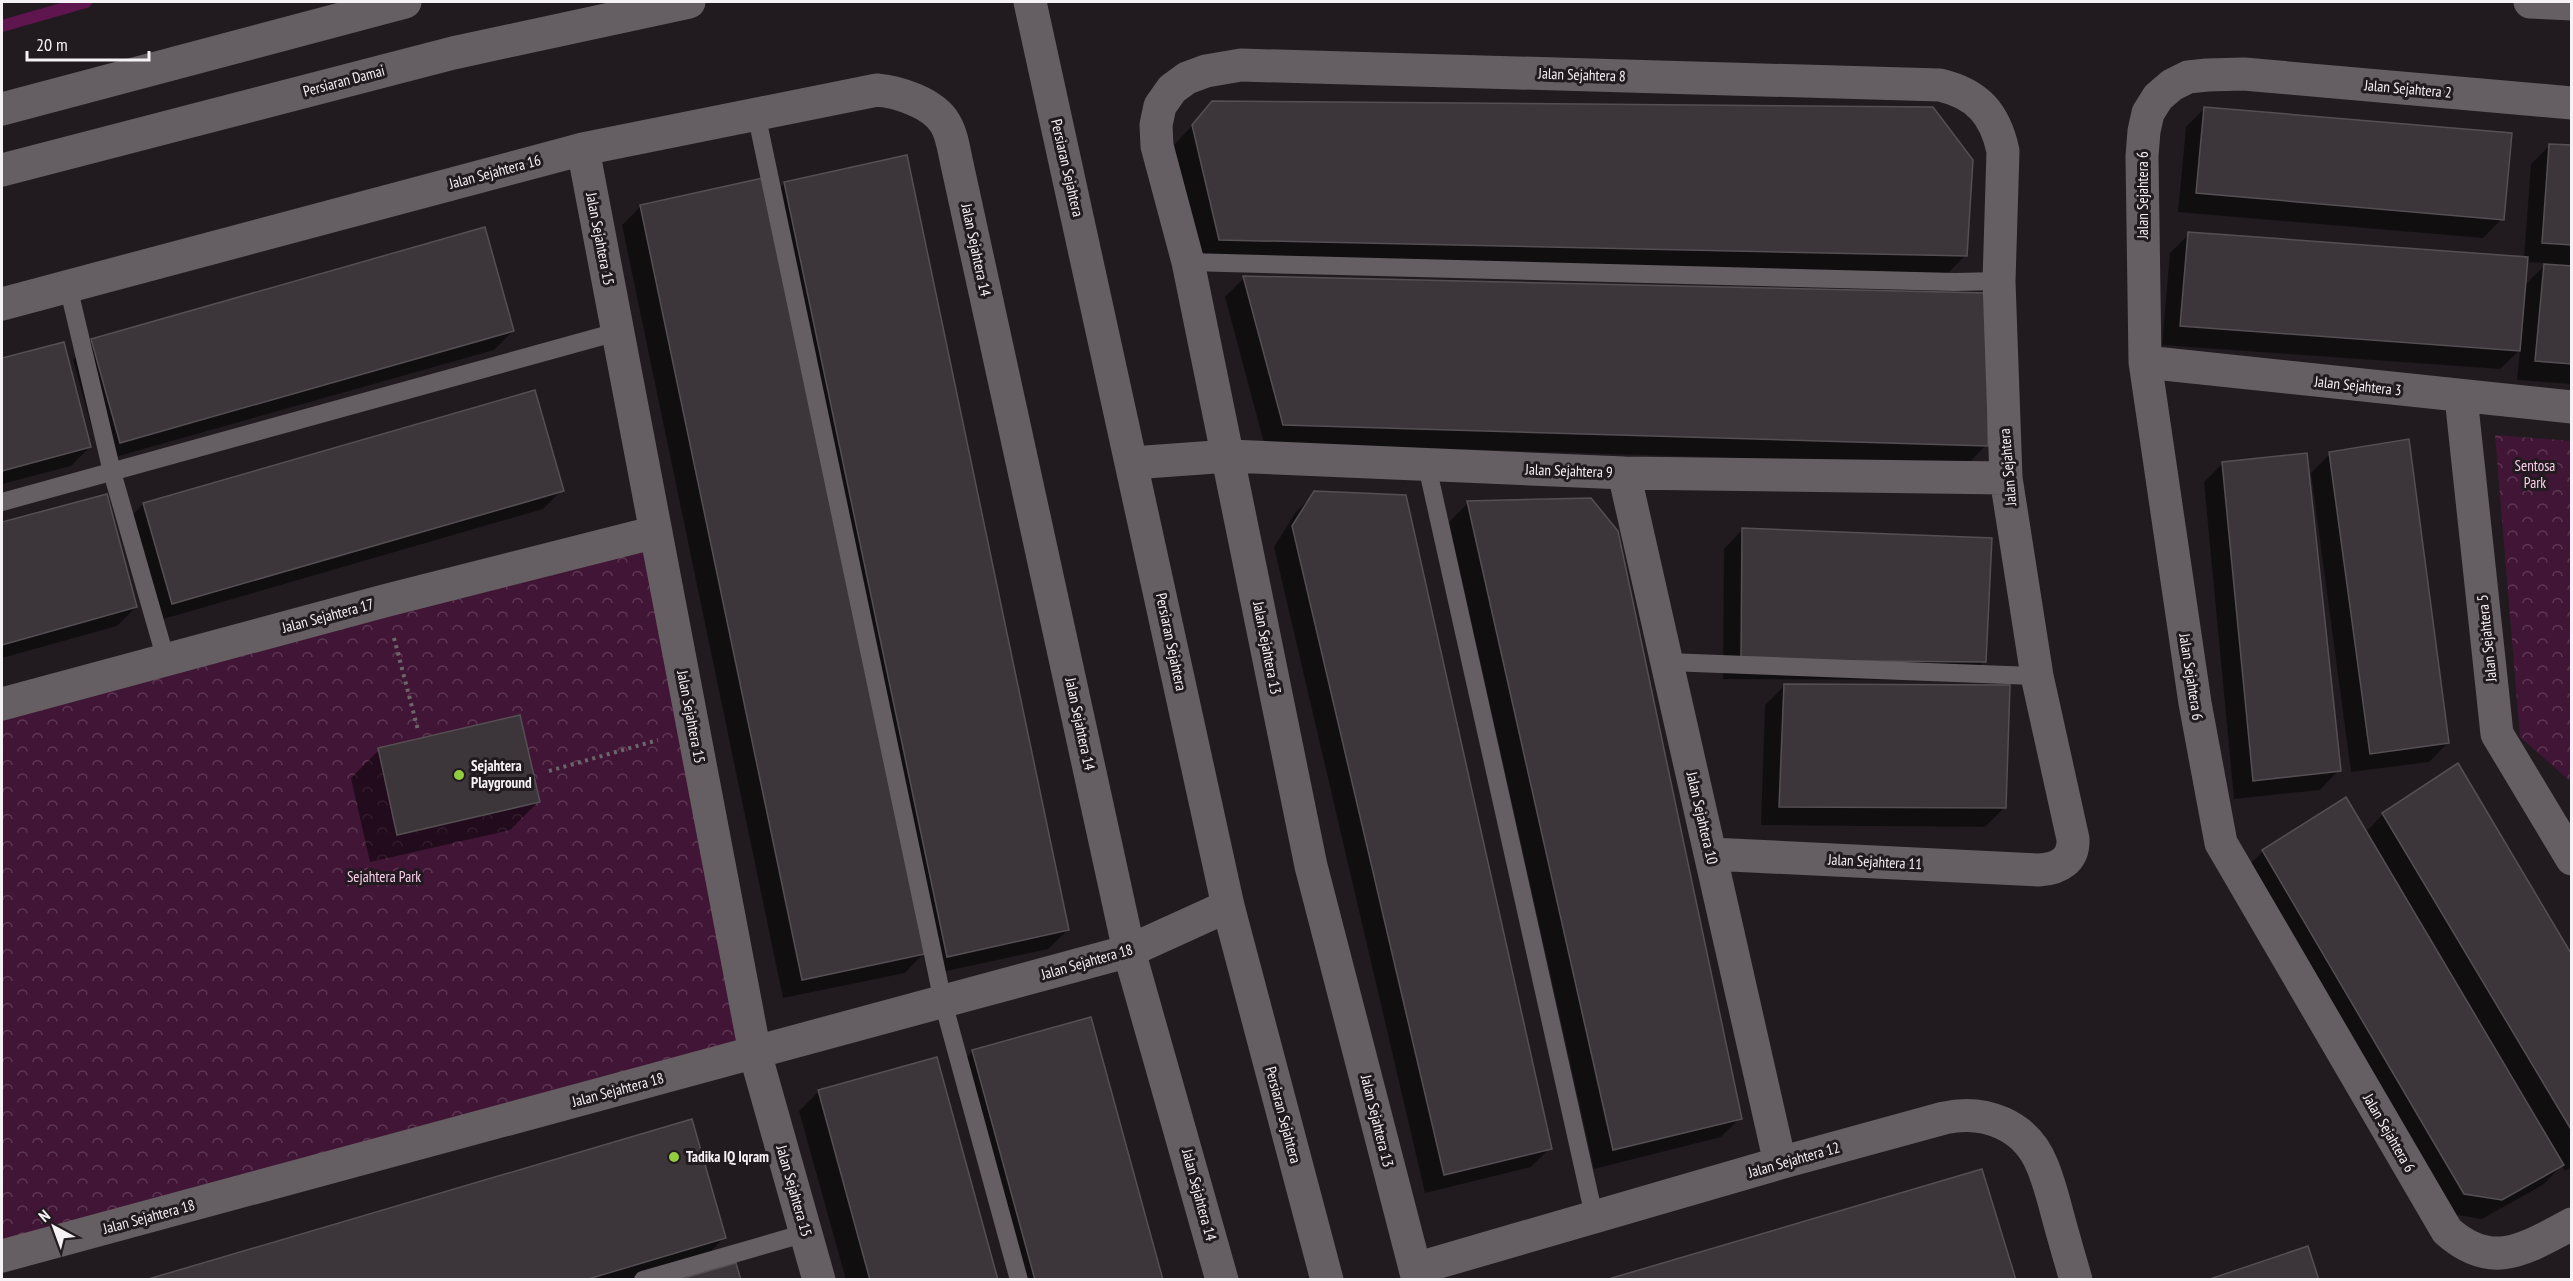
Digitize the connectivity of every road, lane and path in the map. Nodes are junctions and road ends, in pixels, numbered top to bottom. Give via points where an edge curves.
1 (405, 2) edge
2 (689, 2) edge
3 (1030, 2) edge
4 (2530, 2) edge
5 (2571, 4) edge
6 (1241, 65) joint
7 (2244, 74) joint
8 (1924, 85) joint
9 (2571, 103) edge
10 (2, 109) edge
11 (756, 113) junction
12 (583, 149) junction
13 (957, 164) joint
14 (2, 170) edge
15 (1188, 262) junction
16 (2000, 281) junction
17 (68, 286) junction
18 (2, 304) edge
19 (617, 332) junction
20 (2145, 362) junction
21 (2461, 397) junction
22 (2571, 407) edge
23 (1229, 456) junction
24 (1132, 463) junction
25 (1427, 466) junction
26 (112, 472) junction
27 (1624, 473) junction
28 (2006, 478) junction
29 (2, 502) edge
30 (656, 532) junction
31 (384, 601) junction
32 (165, 660) junction
33 (1667, 662) junction
34 (2037, 676) junction
35 (2, 704) edge
36 (418, 730) dead end
37 (694, 730) junction
38 (549, 771) dead end
39 (1710, 854) junction
40 (2571, 859) edge
41 (2039, 870) joint
42 (1228, 906) junction
43 (1129, 951) junction
44 (943, 1002) junction
45 (755, 1053) junction
46 (1780, 1163) junction
47 (1594, 1216) junction
48 (2571, 1224) edge
49 (806, 1233) junction
50 (2, 1256) edge
51 (1416, 1274) edge
52 (643, 1280) edge
53 (819, 1280) edge
54 (1019, 1280) edge
55 (1222, 1280) edge
56 (1327, 1280) edge
57 (2076, 1280) edge

1 - 10 street
2 - 14 street, Persiaran Damai via 453,53
3 - 24 street, Persiaran Sejahtera
4 - 5 street
6 - 8 street, Jalan Sejahtera 8
6 - 15 street, Jalan Sejahtera 13 via 1187,78 1172,89 1160,106 1157,146
7 - 9 street, Jalan Sejahtera 2
7 - 20 street, Jalan Sejahtera 6 via 2188,77 2172,85 2148,113 2142,156
8 - 16 street, Jalan Sejahtera via 1955,89 1974,99 1998,131 2003,152
11 - 12 street, Jalan Sejahtera 16
11 - 13 street, Jalan Sejahtera 16 via 870,91 893,93 940,116
11 - 44 lane
12 - 17 street, Jalan Sejahtera 16
12 - 19 street, Jalan Sejahtera 15
13 - 43 street, Jalan Sejahtera 14
15 - 16 lane
15 - 23 street, Jalan Sejahtera 13
16 - 28 street, Jalan Sejahtera
17 - 18 street, Jalan Sejahtera 16
17 - 26 lane
19 - 26 lane
19 - 30 street, Jalan Sejahtera 15
20 - 21 street, Jalan Sejahtera 3
20 - 48 street, Jalan Sejahtera 6 via 2195,704 2223,850 2447,1231 2463,1244 2502,1255 2528,1247
21 - 22 street, Jalan Sejahtera 3
21 - 40 street, Jalan Sejahtera 5 via 2497,734
23 - 24 street, Jalan Sejahtera 9
23 - 25 street, Jalan Sejahtera 9
23 - 51 street, Jalan Sejahtera 13 via 1311,866
24 - 42 street, Persiaran Sejahtera
25 - 27 street, Jalan Sejahtera 9
25 - 47 lane
26 - 29 lane
26 - 32 lane
27 - 28 street, Jalan Sejahtera 9
27 - 33 street, Jalan Sejahtera 10
28 - 34 street, Jalan Sejahtera
30 - 31 street, Jalan Sejahtera 17
30 - 37 street, Jalan Sejahtera 15
31 - 32 street, Jalan Sejahtera 17
31 - 36 path
32 - 35 street, Jalan Sejahtera 17
33 - 34 lane
33 - 39 street, Jalan Sejahtera 10
34 - 41 street, Jalan Sejahtera via 2073,846 2071,855 2061,865
37 - 38 path
37 - 45 street, Jalan Sejahtera 15
39 - 41 street, Jalan Sejahtera 11
39 - 46 street, Jalan Sejahtera 10
42 - 43 street, Jalan Sejahtera 18
42 - 56 street, Persiaran Sejahtera
43 - 44 street, Jalan Sejahtera 18
43 - 55 street, Jalan Sejahtera 14
44 - 45 street, Jalan Sejahtera 18
44 - 54 lane
45 - 49 street, Jalan Sejahtera 15
45 - 50 street, Jalan Sejahtera 18
46 - 47 street, Jalan Sejahtera 12
46 - 57 street, Jalan Sejahtera 12 via 1957,1115 1996,1119 2019,1133 2042,1163
47 - 51 street, Jalan Sejahtera 12
49 - 52 lane
49 - 53 street, Jalan Sejahtera 15

